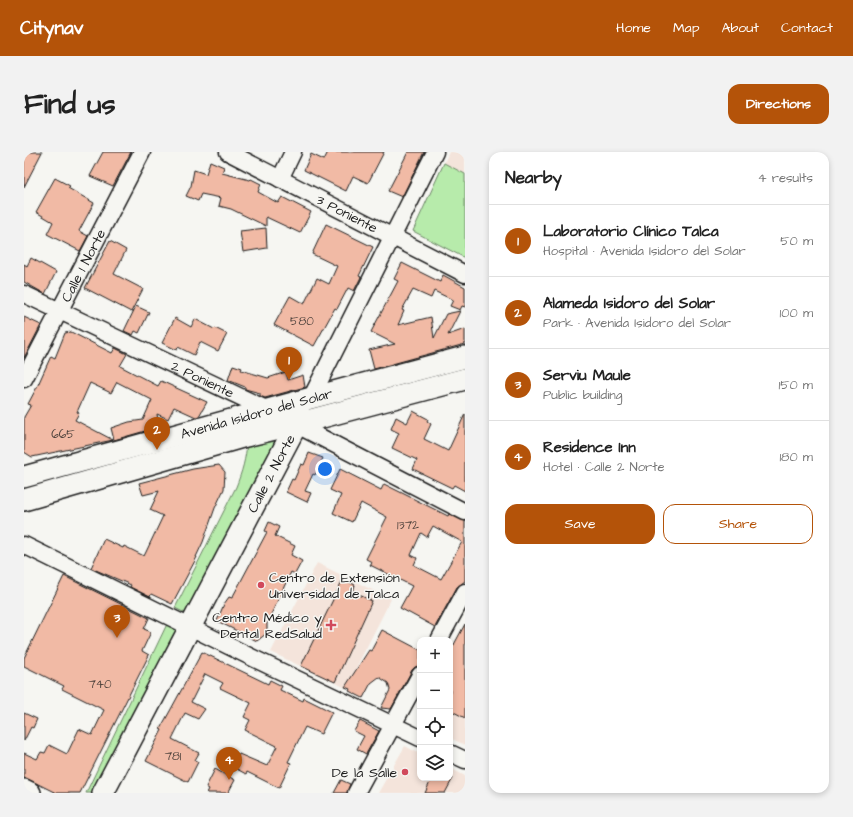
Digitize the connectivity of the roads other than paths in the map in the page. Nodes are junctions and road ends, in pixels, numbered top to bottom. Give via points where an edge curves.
1 (142, 152) edge
2 (228, 152) edge
3 (293, 152) edge
4 (435, 152) edge
5 (280, 179) junction
6 (392, 237) junction
7 (465, 274) edge
8 (24, 294) edge
9 (59, 312) junction
10 (465, 357) edge
11 (24, 379) edge
12 (465, 379) edge
13 (311, 398) junction
14 (268, 410) junction
15 (296, 424) junction
16 (24, 477) edge
17 (24, 500) edge
18 (465, 512) edge
19 (24, 545) edge
20 (465, 592) edge
21 (190, 627) junction
22 (441, 637) edge
23 (417, 681) edge
24 (393, 725) junction
25 (417, 737) edge
26 (453, 754) edge
27 (465, 760) edge
28 (24, 790) edge
29 (30, 793) edge
30 (103, 793) edge
31 (356, 793) edge

1 - 9 street, Calle 1 Norte
2 - 5 street, 3 Poniente
3 - 5 street
4 - 6 street, Calle 2 Norte
5 - 6 street, 3 Poniente
6 - 7 street, 3 Poniente
6 - 13 street, Calle 2 Norte
8 - 9 street, 2 Poniente
9 - 11 street, Calle 1 Norte
9 - 14 street, 2 Poniente
10 - 13 main road, Avenida Isidoro del Solar
12 - 15 main road, Avenida Isidoro del Solar
13 - 14 main road, Avenida Isidoro del Solar
13 - 15 main road, Calle 2 Norte
14 - 15 street, 2 Poniente
14 - 16 main road, Avenida Isidoro del Solar
15 - 17 main road, Avenida Isidoro del Solar
15 - 18 street, 2 Poniente
15 - 21 main road, Calle 2 Norte
19 - 21 street
20 - 22 street
21 - 24 street
21 - 30 main road, Calle 2 Norte
23 - 24 street
24 - 25 street
24 - 31 street
26 - 27 street
28 - 29 main road

